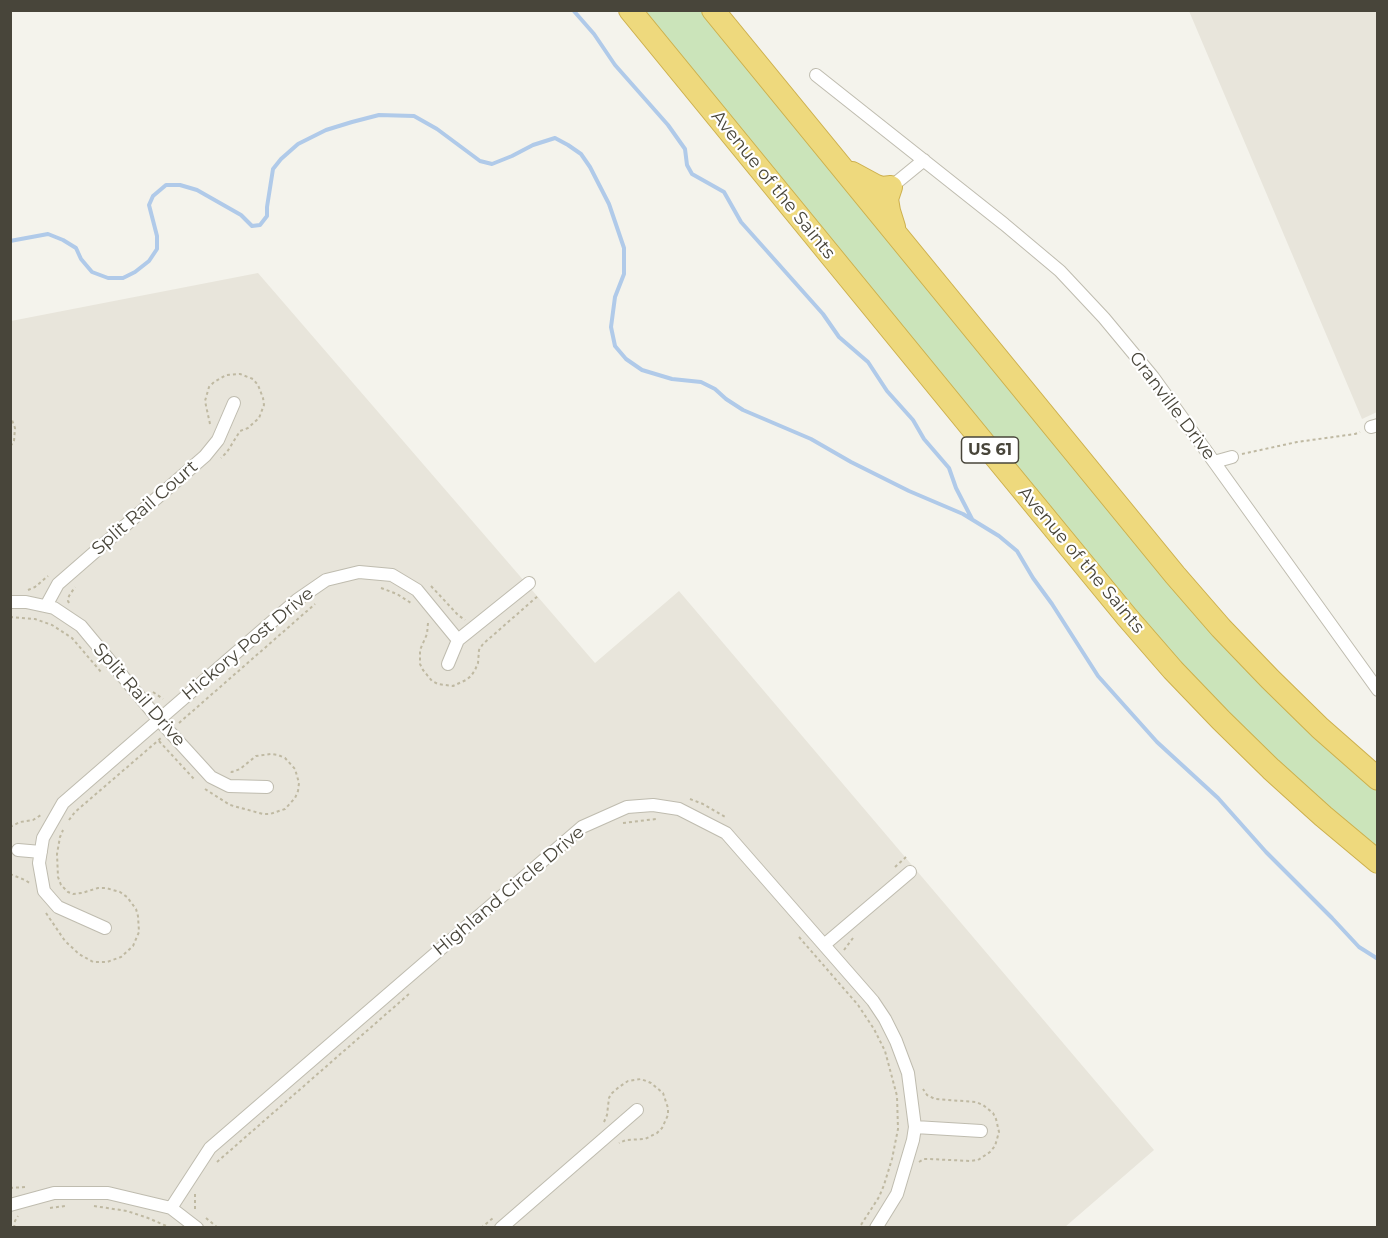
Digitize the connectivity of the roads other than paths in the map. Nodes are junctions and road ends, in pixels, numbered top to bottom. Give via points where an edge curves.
1 (630, 10) edge
2 (713, 10) edge
3 (816, 75) dead end
4 (924, 160) junction
5 (843, 168) junction
6 (891, 187) junction
7 (896, 234) junction
8 (234, 403) dead end
9 (1235, 456) road end
10 (1214, 462) junction
11 (529, 583) dead end
12 (10, 602) edge
13 (46, 606) junction
14 (458, 640) junction
15 (448, 664) dead end
16 (1377, 690) edge
17 (159, 720) junction
18 (1377, 779) edge
19 (267, 786) dead end
20 (18, 850) dead end
21 (41, 852) junction
22 (1377, 862) edge
23 (910, 872) dead end
24 (105, 928) dead end
25 (828, 941) junction
26 (637, 1110) dead end
27 (915, 1127) junction
28 (981, 1131) dead end
29 (10, 1205) edge
30 (171, 1208) junction
31 (200, 1222) edge
32 (501, 1227) edge
33 (876, 1227) edge

1 - 22 highway, Avenue of the Saints / US 61 via 1173,670 1271,769
2 - 5 highway
3 - 4 street, Granville Drive
4 - 6 street
4 - 10 street, Granville Drive via 1060,271 1153,377
5 - 6 highway via 876,186
5 - 7 highway
6 - 7 highway via 887,199
7 - 18 highway via 1221,628
8 - 13 street, Split Rail Court via 218,440 205,456 58,584
9 - 10 street
10 - 16 street, Granville Drive
11 - 14 street
12 - 13 street, Split Rail Drive
13 - 17 street, Split Rail Drive via 81,626
14 - 15 street
14 - 17 street, Hickory Post Drive via 417,590 392,575 359,572 326,580 166,705
17 - 19 street, Split Rail Drive via 211,777 229,786
17 - 21 street, Hickory Post Drive via 63,803 43,838
20 - 21 street
21 - 24 street via 44,891 58,907
23 - 25 street
25 - 27 street, Highland Circle Drive via 873,1001 896,1041 908,1073
25 - 30 street, Highland Circle Drive via 726,833 679,809 627,807 582,827 210,1149
26 - 32 street
27 - 28 street
27 - 33 street, Highland Circle Drive via 897,1194
29 - 30 street via 54,1192 108,1193
30 - 31 street

